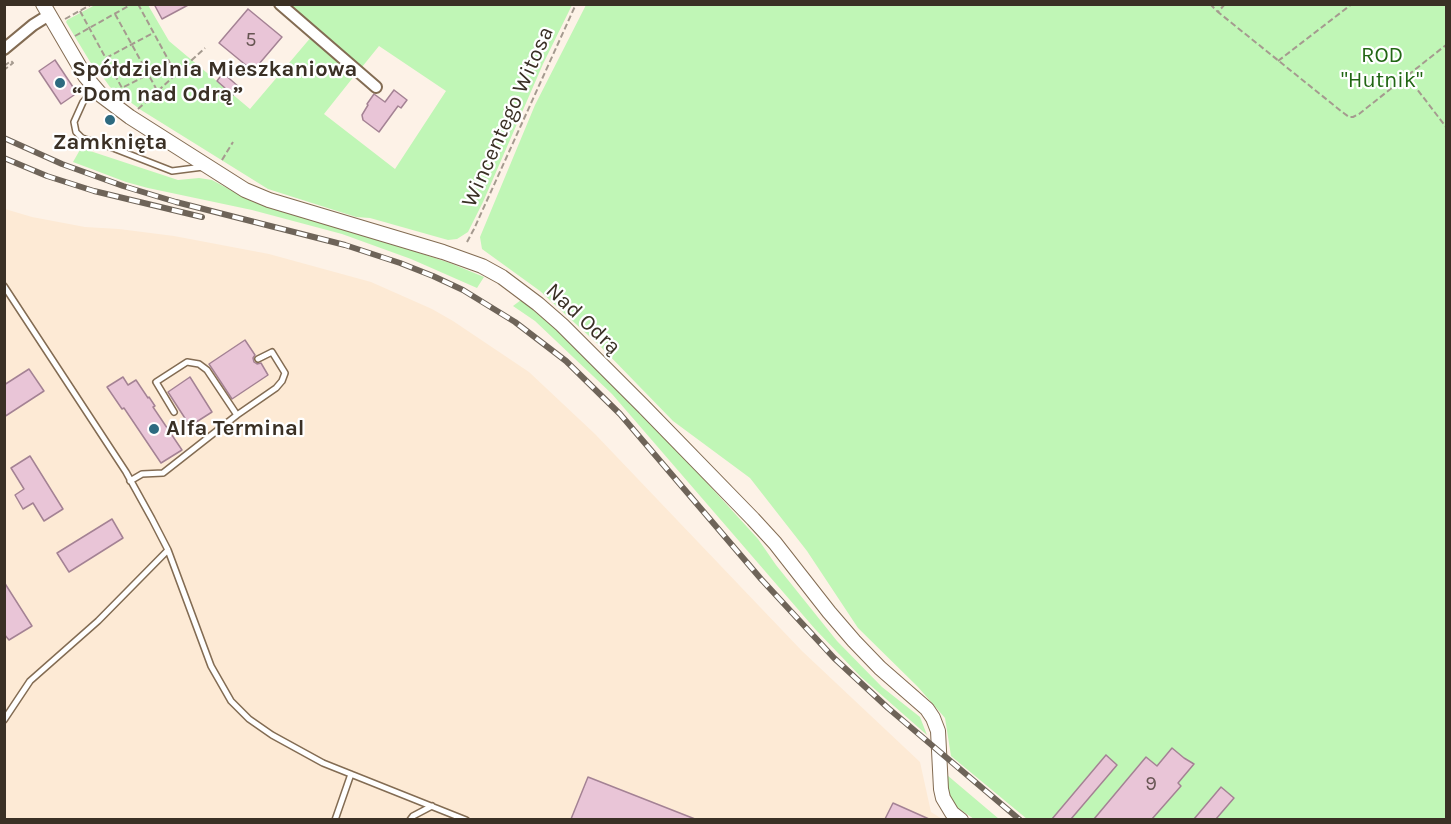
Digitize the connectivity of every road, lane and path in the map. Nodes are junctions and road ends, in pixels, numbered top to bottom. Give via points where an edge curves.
1 (92, 4) edge
2 (132, 4) edge
3 (138, 4) edge
4 (280, 4) edge
5 (576, 4) edge
6 (1210, 4) edge
7 (1225, 4) edge
8 (1352, 4) edge
9 (46, 10) edge
10 (80, 11) junction
11 (1218, 12) junction
12 (115, 14) junction
13 (63, 21) dead end
14 (89, 28) junction
15 (153, 33) junction
16 (72, 38) dead end
17 (132, 44) junction
18 (1446, 45) edge
19 (205, 48) dead end
20 (4, 49) edge
21 (105, 59) junction
22 (1278, 61) junction
23 (170, 63) junction
24 (148, 74) junction
25 (176, 74) junction
26 (1407, 76) junction
27 (376, 87) dead end
28 (95, 88) junction
29 (158, 92) junction
30 (136, 111) dead end
31 (1446, 128) edge
32 (233, 142) dead end
33 (213, 166) junction
34 (467, 242) dead end
35 (4, 286) edge
36 (258, 359) dead end
37 (174, 412) dead end
38 (237, 415) junction
39 (130, 480) junction
40 (168, 550) junction
41 (4, 720) edge
42 (351, 774) junction
43 (432, 806) junction
44 (952, 816) edge
45 (335, 819) edge
46 (410, 819) edge
47 (466, 819) edge

1 - 10 path
2 - 12 path
3 - 15 path
4 - 27 street
5 - 34 path, Wincentego Witosa
6 - 11 path
7 - 11 path
8 - 22 path
9 - 20 street
9 - 28 street, Nad Odrą
10 - 13 path
10 - 14 path
11 - 22 path
12 - 14 path
12 - 17 path
14 - 16 path
14 - 21 path
15 - 17 path
15 - 23 path
17 - 21 path
17 - 24 path
18 - 26 path
19 - 25 path
21 - 24 path via 122,88
22 - 26 path via 1349,117 1359,114
23 - 24 path
23 - 25 path
24 - 29 path
25 - 29 path
26 - 31 path
28 - 33 street, Nad Odrą via 120,110
28 - 33 lane via 74,122 82,138 172,171
29 - 30 path
32 - 33 path
33 - 44 street, Nad Odrą via 245,190 269,200 482,266 502,277 562,325 758,524 880,668 927,709 937,727 941,789
35 - 39 lane
36 - 38 lane via 272,352 285,373 282,381
37 - 38 lane via 156,382 187,362 207,370
38 - 39 lane via 163,473 142,474
39 - 40 lane
40 - 41 lane via 98,621 30,681
40 - 42 lane via 211,666 231,701 249,719 290,746
42 - 43 lane
42 - 45 lane
43 - 46 lane
43 - 47 lane

